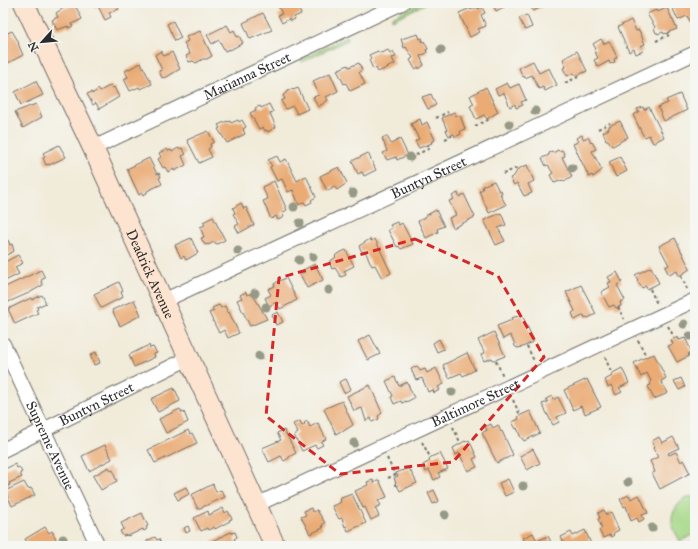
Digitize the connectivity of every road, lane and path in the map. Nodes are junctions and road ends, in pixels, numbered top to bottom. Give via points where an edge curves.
1 (24, 3) edge
2 (402, 3) edge
3 (465, 3) edge
4 (468, 8) dead end
5 (669, 35) dead end
6 (656, 41) dead end
7 (695, 53) edge
8 (578, 77) dead end
9 (565, 83) dead end
10 (448, 112) dead end
11 (436, 118) dead end
12 (490, 119) dead end
13 (610, 123) dead end
14 (475, 126) dead end
15 (598, 129) dead end
16 (452, 136) dead end
17 (445, 139) dead end
18 (428, 145) dead end
19 (93, 148) junction
20 (416, 155) dead end
21 (516, 168) dead end
22 (503, 174) dead end
23 (681, 276) dead end
24 (650, 289) dead end
25 (691, 295) edge
26 (163, 301) junction
27 (657, 304) dead end
28 (618, 307) dead end
29 (10, 315) dead end
30 (5, 318) dead end
31 (667, 322) dead end
32 (626, 323) dead end
33 (674, 337) dead end
34 (638, 340) dead end
35 (3, 344) edge
36 (526, 346) dead end
37 (645, 354) dead end
38 (604, 356) dead end
39 (189, 358) junction
40 (496, 361) dead end
41 (534, 362) dead end
42 (611, 372) dead end
43 (502, 376) dead end
44 (512, 399) dead end
45 (520, 415) dead end
46 (453, 427) dead end
47 (43, 430) junction
48 (422, 441) dead end
49 (460, 442) dead end
50 (3, 450) edge
51 (430, 457) dead end
52 (387, 458) dead end
53 (388, 478) dead end
54 (256, 505) junction
55 (98, 546) edge
56 (275, 546) edge

1 - 19 street, Deadrick Avenue
2 - 19 street, Marianna Street
3 - 4 path
5 - 6 path
7 - 26 street, Buntyn Street
8 - 9 path
10 - 11 path
12 - 14 path
13 - 15 path
16 - 17 path
18 - 20 path via 430,148
19 - 26 street, Deadrick Avenue
21 - 22 path
23 - 25 path
24 - 27 path
25 - 54 street, Baltimore Street
26 - 39 street, Deadrick Avenue
28 - 32 path
29 - 30 path
31 - 33 path
34 - 37 path
35 - 47 street, Supreme Avenue
36 - 41 path
38 - 42 path
39 - 47 street, Buntyn Street
39 - 54 street, Deadrick Avenue
40 - 43 path
44 - 45 path
46 - 49 path
47 - 50 street, Buntyn Street
47 - 55 street, Supreme Avenue
48 - 51 path
52 - 53 path via 396,475
54 - 56 street, Deadrick Avenue

